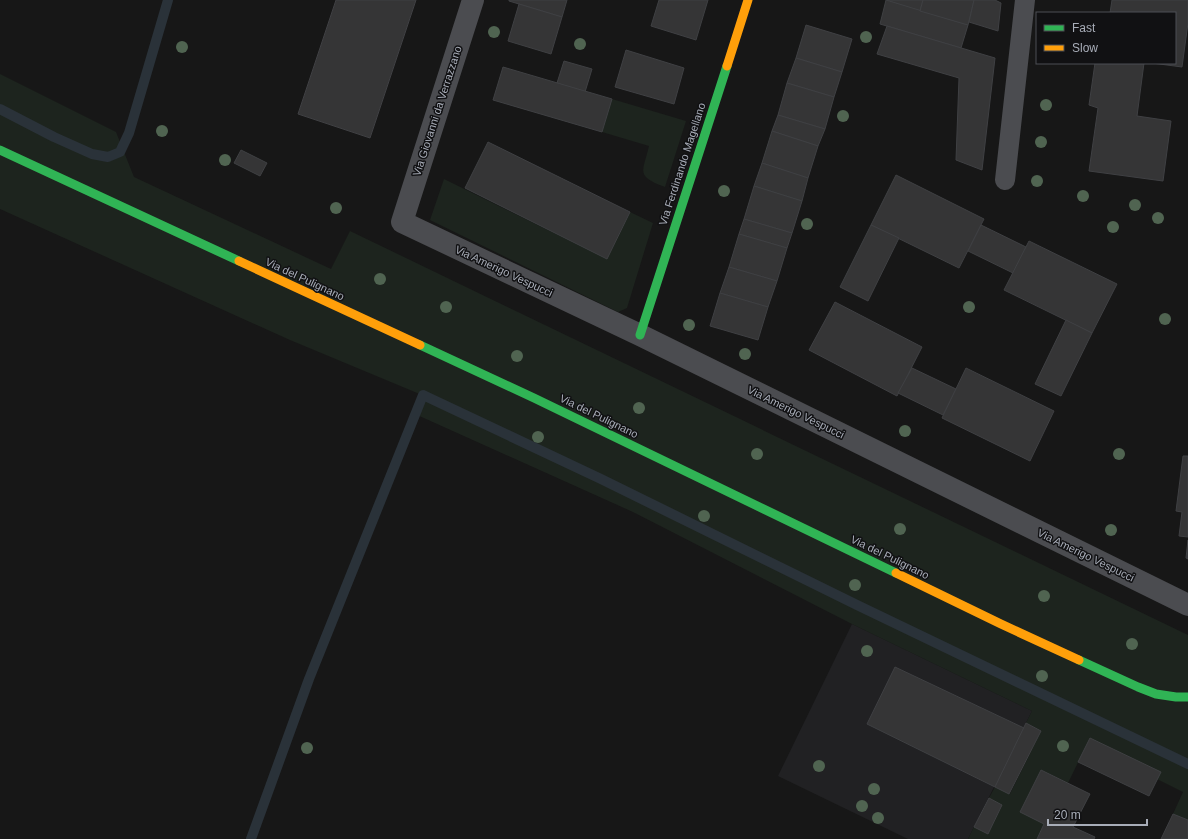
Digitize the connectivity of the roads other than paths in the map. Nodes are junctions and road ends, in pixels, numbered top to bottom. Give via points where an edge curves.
1 (473, 0) edge
2 (748, 0) edge
3 (1025, 0) edge
4 (0, 150) edge
5 (1005, 180) dead end
6 (402, 222) joint
7 (640, 335) junction
8 (1188, 605) edge
9 (1188, 697) edge

1 - 6 street, Via Giovanni da Verrazzano
2 - 7 street, Via Ferdinando Magellano
3 - 5 lane
4 - 9 street, Via del Pulignano via 534,398 1001,624 1144,690 1156,694
6 - 7 street, Via Amerigo Vespucci
7 - 8 street, Via Amerigo Vespucci

